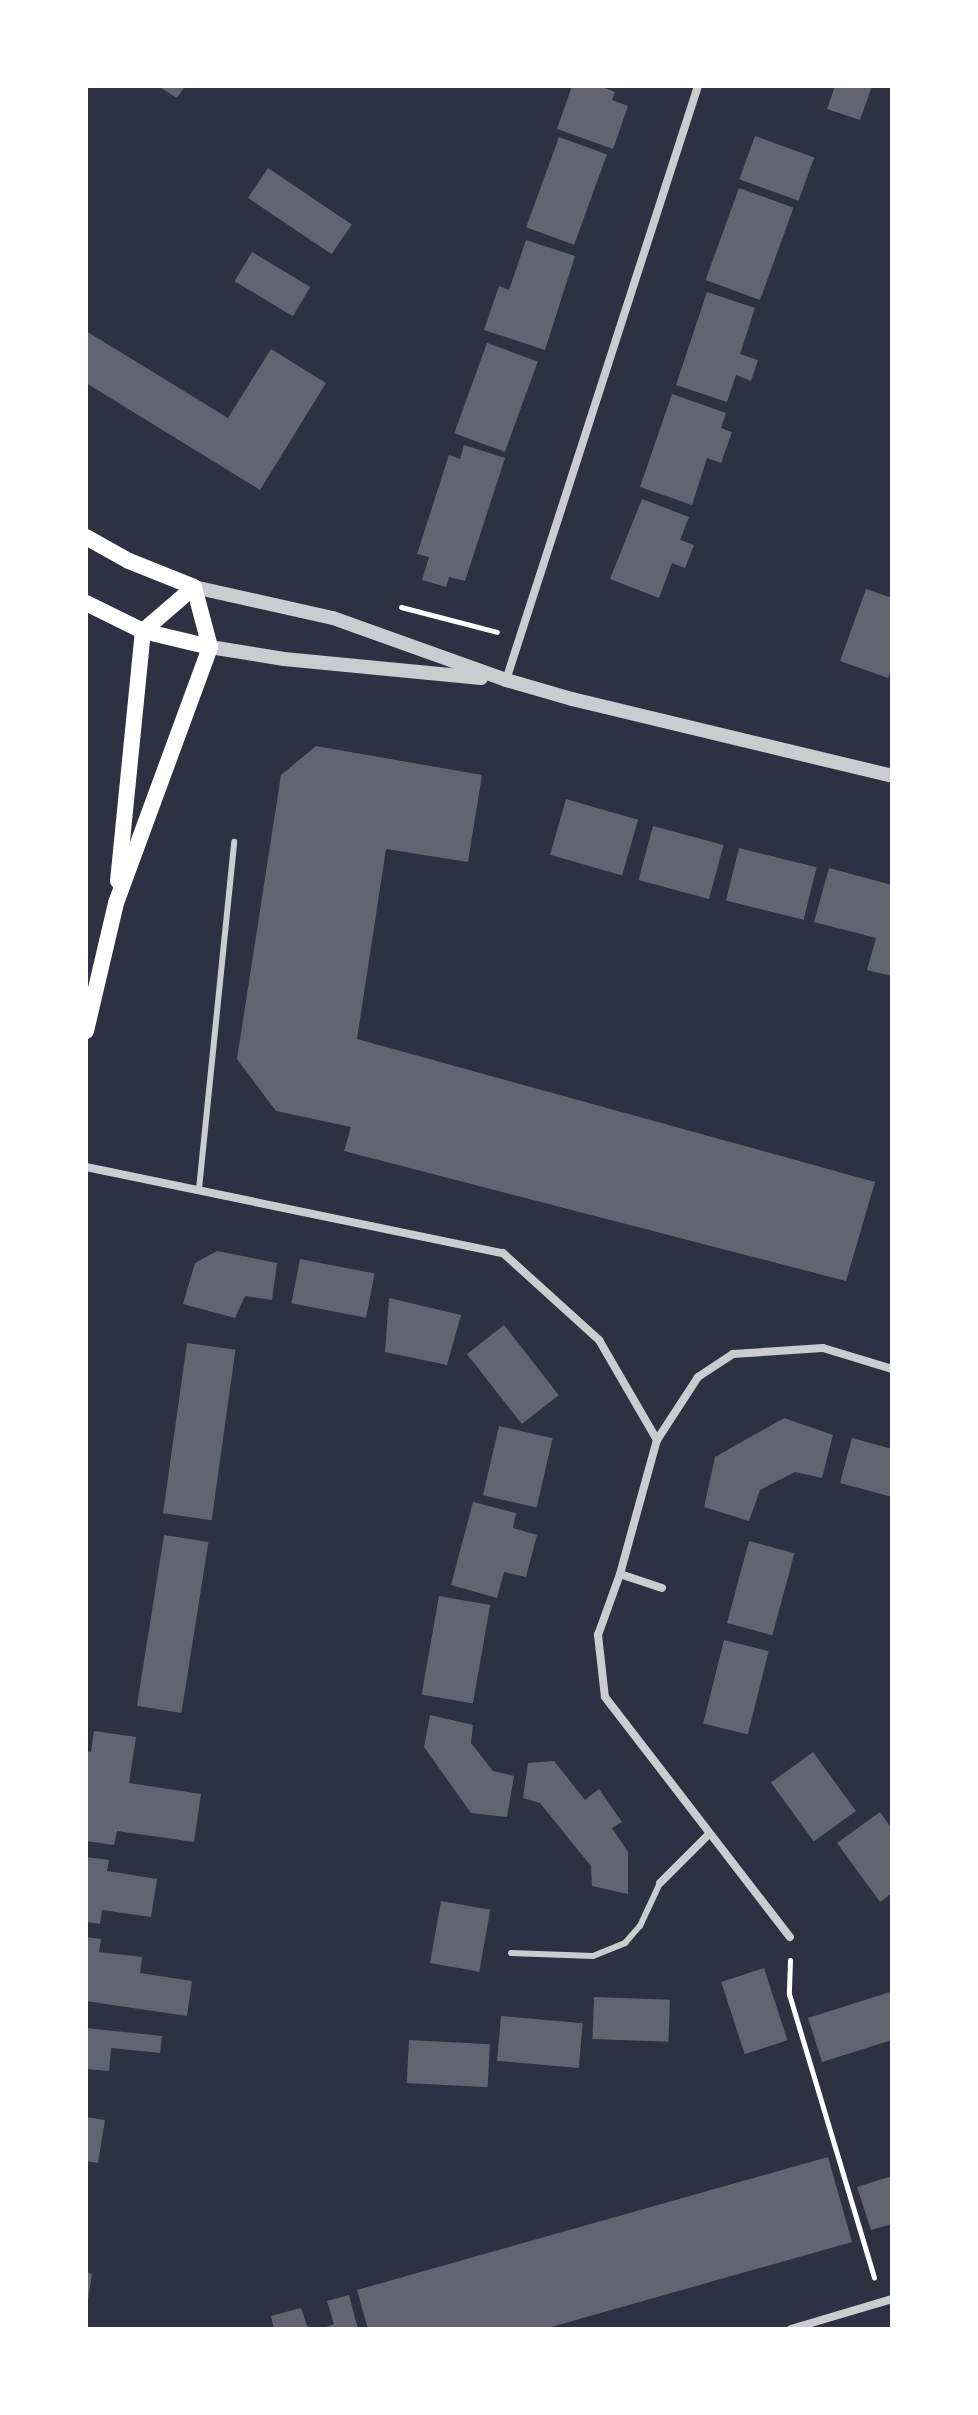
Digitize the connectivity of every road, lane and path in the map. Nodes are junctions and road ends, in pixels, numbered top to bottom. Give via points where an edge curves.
1 (698, 86) edge
2 (86, 537) edge
3 (194, 587) junction
4 (86, 603) edge
5 (401, 607) dead end
6 (143, 631) junction
7 (519, 638) junction
8 (210, 647) junction
9 (506, 680) junction
10 (892, 776) edge
11 (234, 842) dead end
12 (116, 903) junction
13 (86, 1031) edge
14 (86, 1167) edge
15 (199, 1189) junction
16 (892, 1369) edge
17 (657, 1440) junction
18 (620, 1574) junction
19 (662, 1588) dead end
20 (709, 1834) junction
21 (660, 1883) joint
22 (790, 1937) joint
23 (511, 1953) dead end
24 (892, 2299) edge
25 (881, 2302) junction
26 (791, 2329) edge

1 - 7 street
2 - 3 main road
3 - 6 main road
3 - 8 main road
3 - 9 street via 333,618
4 - 6 main road
5 - 7 path
6 - 8 main road
6 - 12 main road
7 - 9 street
8 - 9 street
8 - 12 main road
9 - 10 street
11 - 15 lane
12 - 13 main road
14 - 15 street
15 - 17 street via 503,1253 599,1340
16 - 17 street via 823,1348 733,1354 698,1377
17 - 18 street
18 - 19 street
18 - 20 street via 598,1635 605,1697
20 - 21 street
20 - 22 street
21 - 23 lane via 640,1926 625,1943 593,1956
22 - 25 path via 789,1994
24 - 25 street
25 - 26 street

